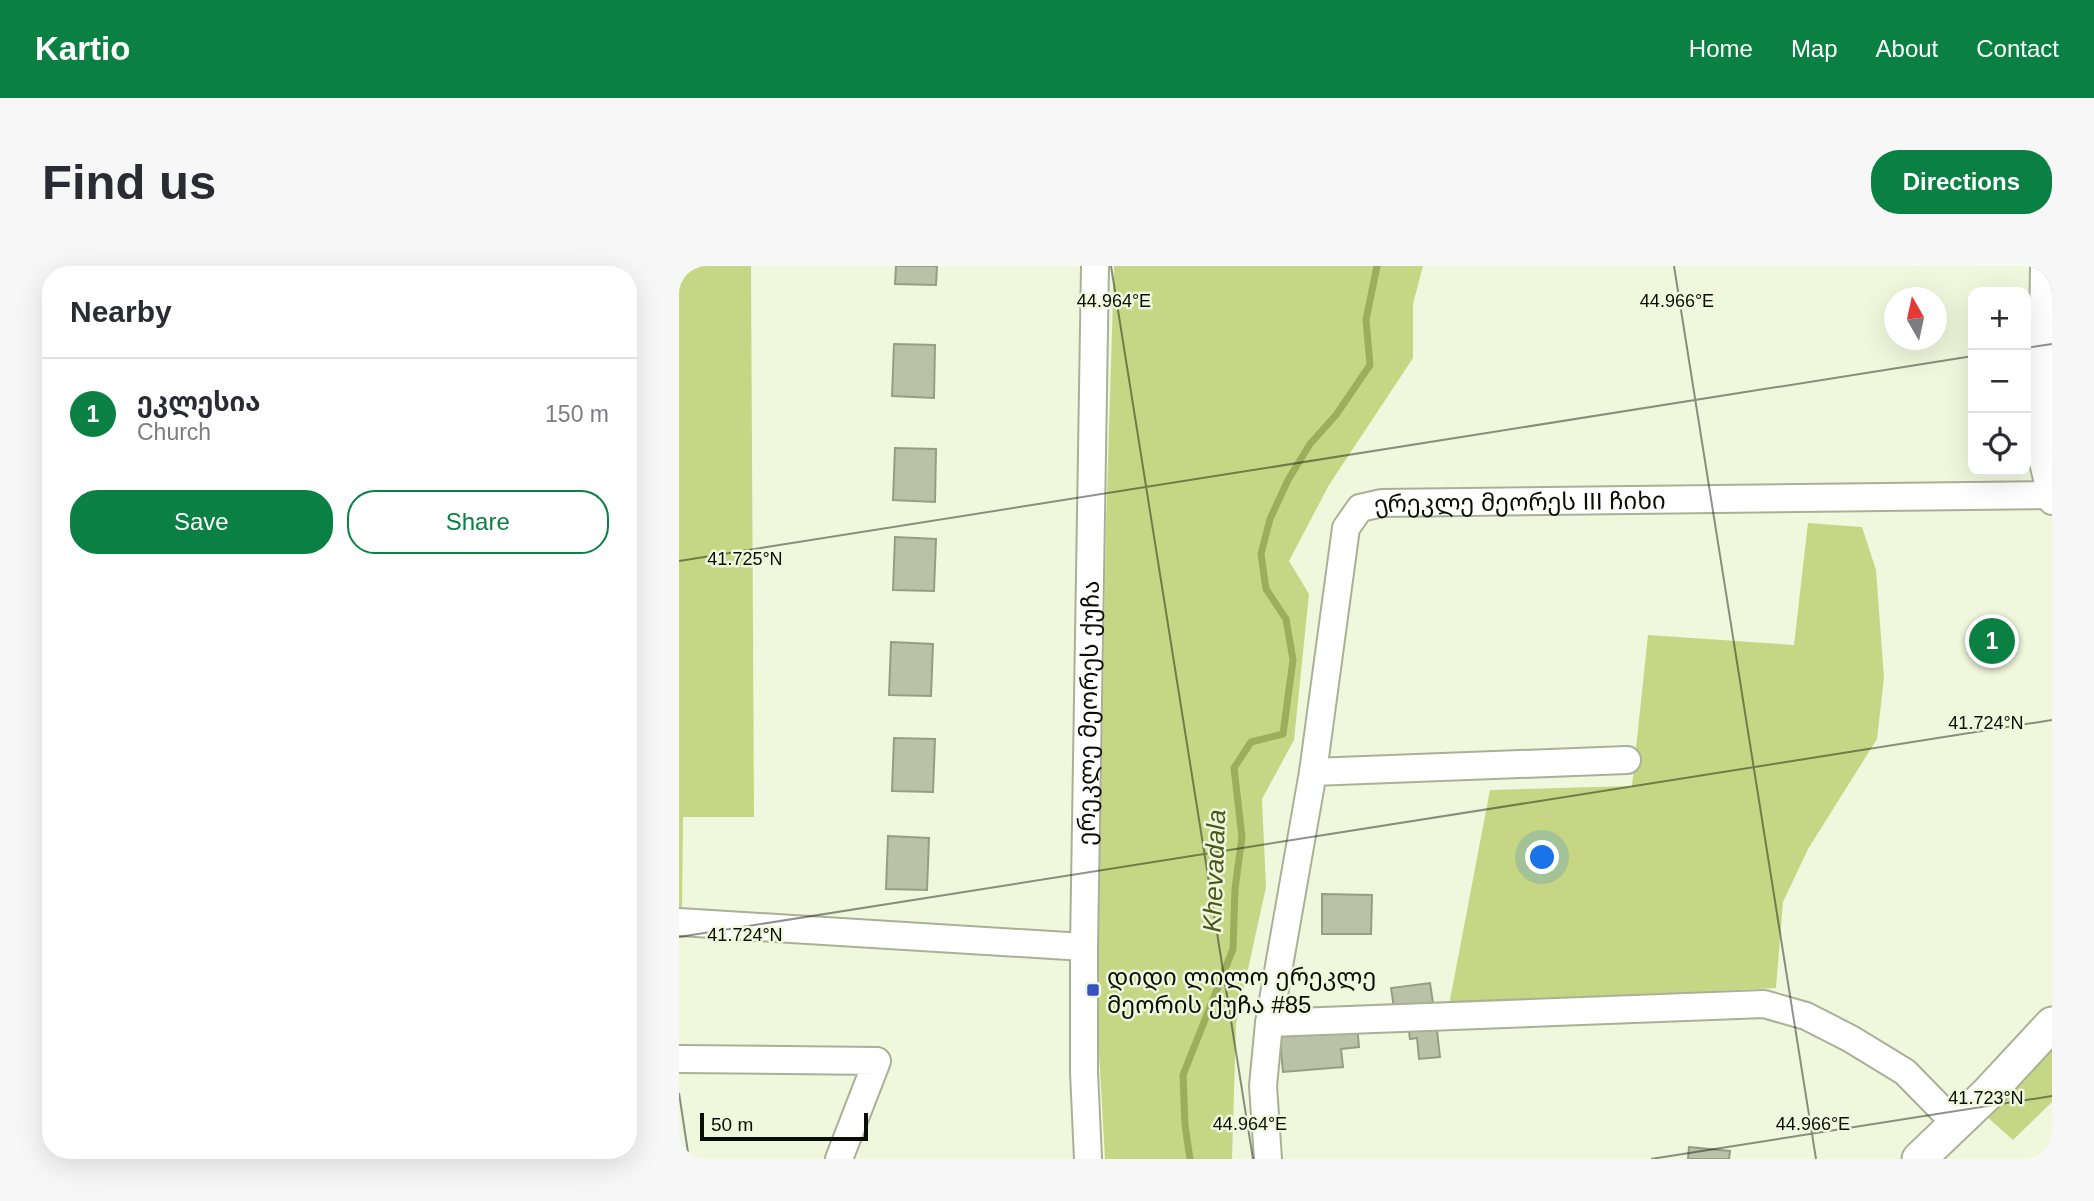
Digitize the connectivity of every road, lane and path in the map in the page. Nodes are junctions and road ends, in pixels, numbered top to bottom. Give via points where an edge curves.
1 (1095, 266) edge
2 (2044, 266) edge
3 (2050, 486) edge
4 (1627, 760) dead end
5 (1313, 772) junction
6 (679, 922) edge
7 (1084, 947) junction
8 (1269, 1023) junction
9 (2052, 1024) edge
10 (679, 1059) edge
11 (1956, 1124) junction
12 (839, 1159) edge
13 (1088, 1159) edge
14 (1268, 1159) edge
15 (1919, 1159) edge

1 - 7 street, ერეკლე მეორეს ქუჩა
2 - 3 street via 2041,453
3 - 5 street, ერეკლე მეორეს III ჩიხი via 1383,503 1360,508 1346,528
4 - 5 street
5 - 8 street, ერეკლე მეორეს III ჩიხი
6 - 7 street
7 - 13 street, ერეკლე მეორეს ქუჩა
8 - 11 street via 1764,1004 1806,1016 1905,1072
8 - 14 street, ერეკლე მეორეს III ჩიხი via 1263,1086
9 - 11 main road
10 - 12 street via 877,1061
11 - 15 main road

